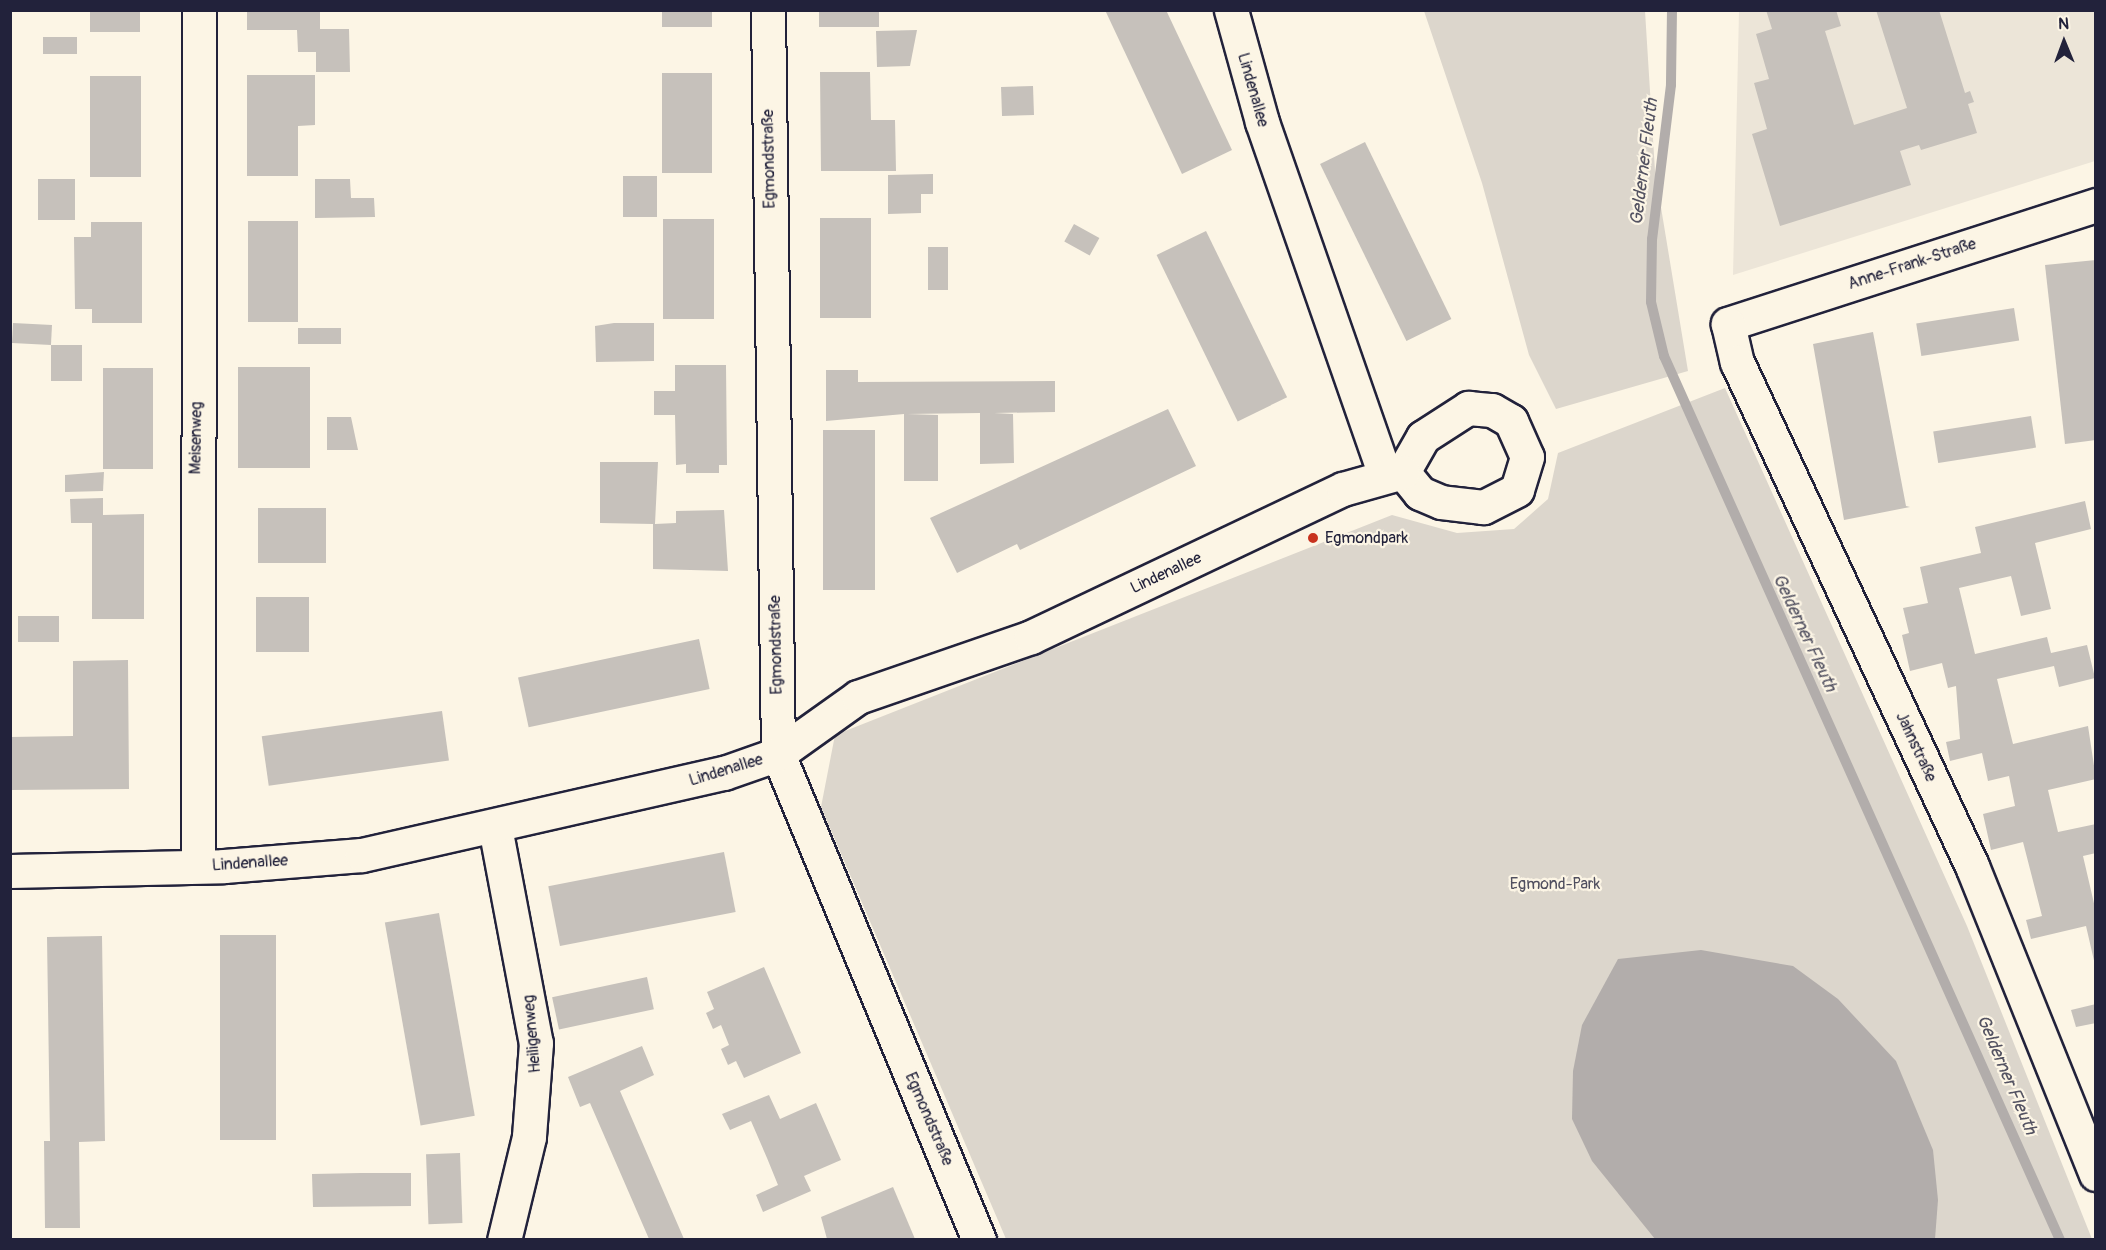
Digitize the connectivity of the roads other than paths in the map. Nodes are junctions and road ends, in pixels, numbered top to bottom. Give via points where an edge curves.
1 (199, 10) edge
2 (768, 10) edge
3 (1231, 10) edge
4 (2096, 205) edge
5 (1728, 324) joint
6 (778, 754) junction
7 (495, 827) junction
8 (198, 866) junction
9 (10, 871) edge
10 (2096, 1174) edge
11 (504, 1239) edge
12 (979, 1239) edge

1 - 8 street, Meisenweg
2 - 6 street, Egmondstraße
3 - 6 street, Lindenallee via 1265,132 1394,473 1343,489 1031,637 858,697
4 - 5 street, Anne-Frank-Straße
5 - 10 street, Jahnstraße via 1737,362 1972,866
6 - 7 street, Lindenallee via 724,773
6 - 12 street, Egmondstraße
7 - 8 street, Lindenallee via 362,855
7 - 11 street, Heiligenweg via 536,1054 529,1137
8 - 9 street, Lindenallee

